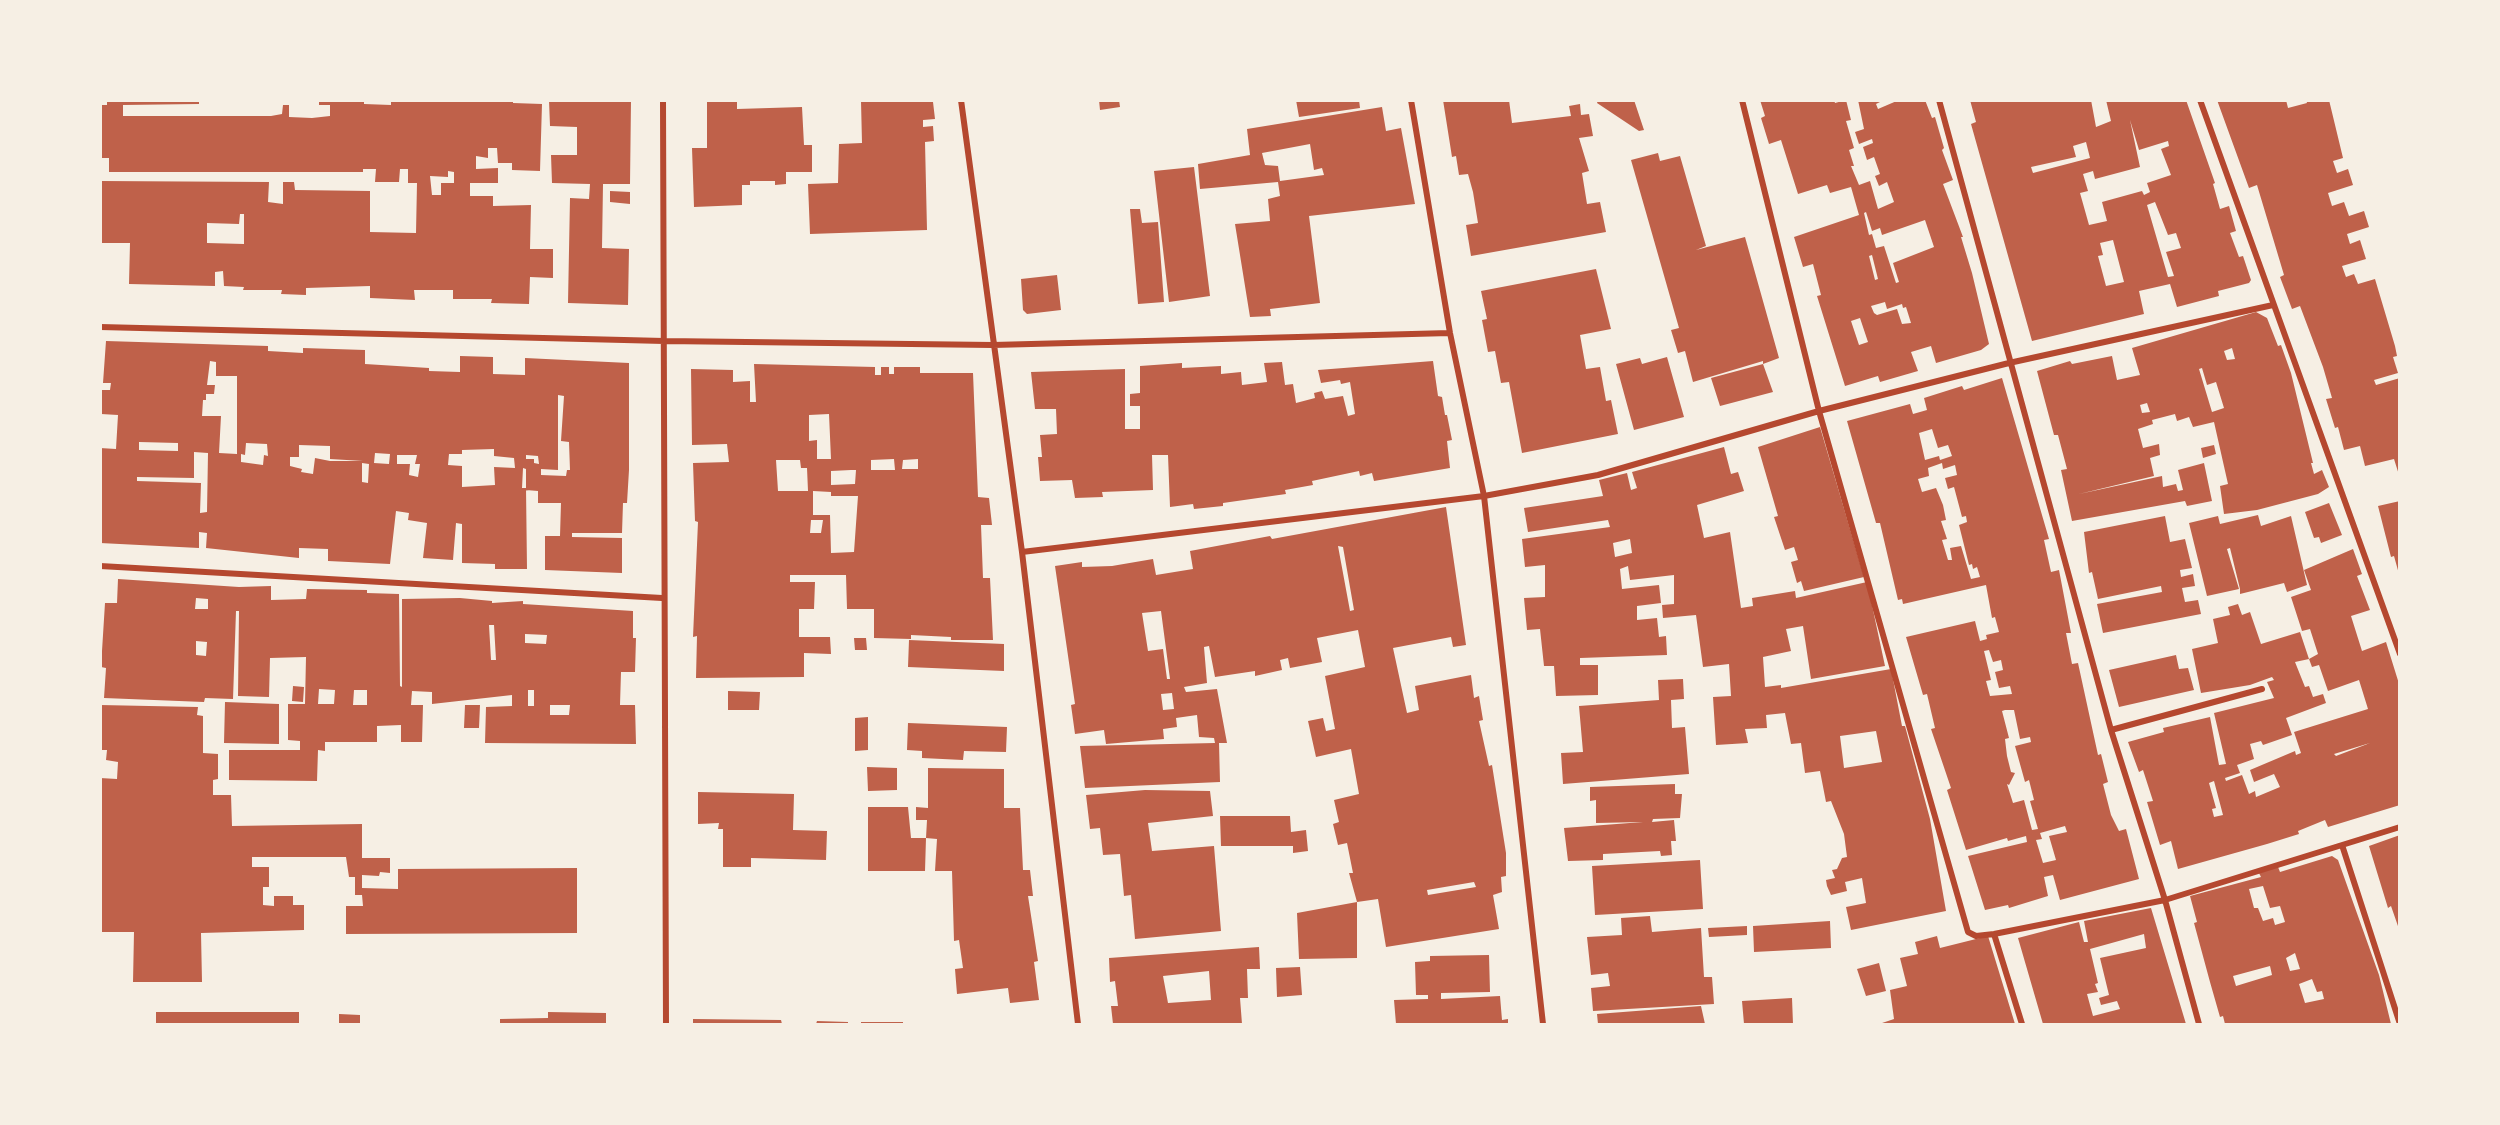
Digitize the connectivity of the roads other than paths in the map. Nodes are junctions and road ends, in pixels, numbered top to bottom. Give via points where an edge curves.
1 (663, 100) edge
2 (962, 100) edge
3 (1411, 100) edge
4 (1742, 100) edge
5 (1939, 100) edge
6 (2200, 100) edge
7 (2273, 305) junction
8 (100, 327) edge
9 (1450, 333) junction
10 (664, 341) junction
11 (993, 345) junction
12 (2009, 363) junction
13 (1819, 411) junction
14 (1484, 496) junction
15 (1022, 552) junction
16 (100, 566) edge
17 (663, 598) junction
18 (2400, 654) edge
19 (2262, 688) dead end
20 (2110, 730) junction
21 (2400, 827) edge
22 (2343, 844) junction
23 (2165, 900) junction
24 (1994, 934) junction
25 (666, 1024) edge
26 (1078, 1024) edge
27 (1543, 1024) edge
28 (2022, 1024) edge
29 (2199, 1024) edge
30 (2400, 1024) edge

1 - 10 street
2 - 11 street
3 - 9 street
4 - 13 street
5 - 12 street
6 - 7 street
7 - 12 street
7 - 18 street
8 - 10 street
9 - 11 street
9 - 14 street
10 - 11 street
10 - 17 street
11 - 15 street
12 - 13 street
12 - 20 street
13 - 14 street via 1599,475
13 - 24 street via 1968,932 1976,936
14 - 15 street
14 - 27 street
15 - 26 street
16 - 17 street
17 - 25 street
19 - 20 street
20 - 23 street
21 - 22 street
22 - 23 street
22 - 30 street
23 - 24 street
23 - 29 street
24 - 28 street

